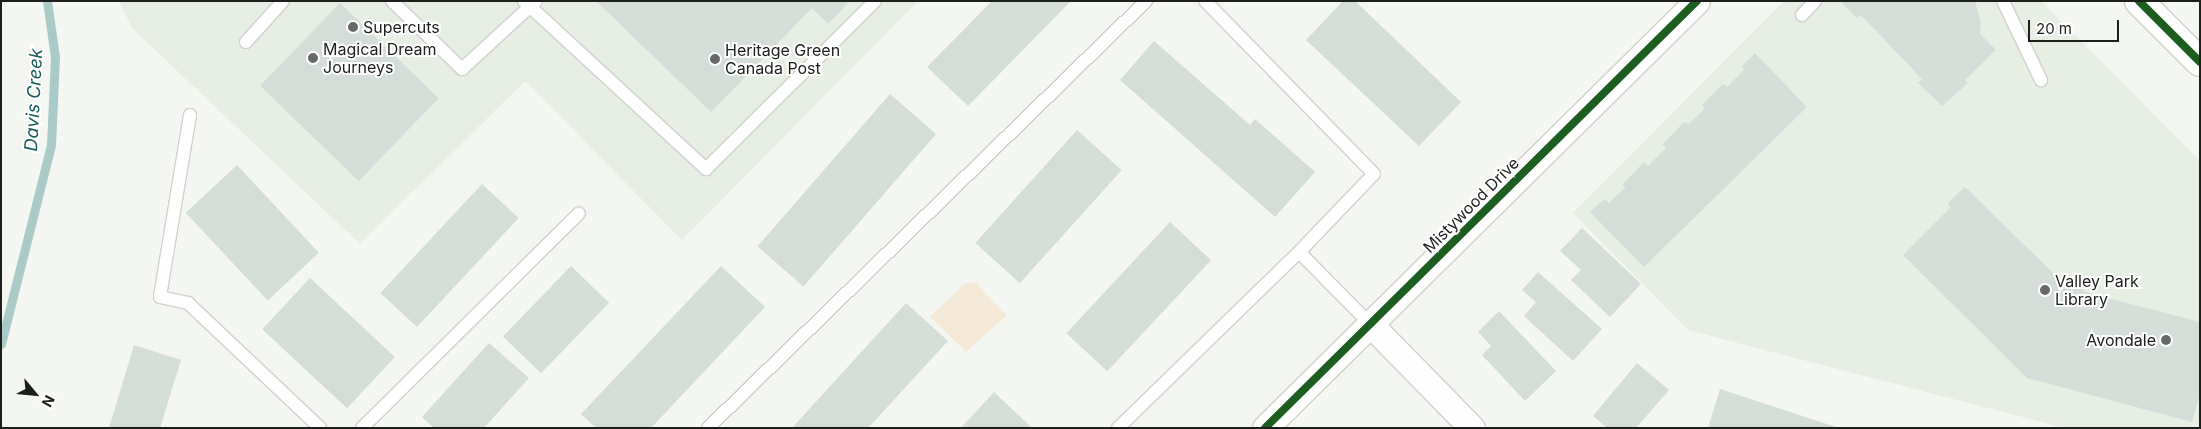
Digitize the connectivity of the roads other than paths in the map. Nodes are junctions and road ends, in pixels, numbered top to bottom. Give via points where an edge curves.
1 (283, 1) edge
2 (392, 1) edge
3 (875, 1) edge
4 (1146, 1) edge
5 (1205, 1) edge
6 (1697, 1) edge
7 (1815, 1) edge
8 (2004, 1) edge
9 (2139, 1) edge
10 (530, 3) edge
11 (1802, 15) dead end
12 (246, 42) dead end
13 (2200, 62) edge
14 (2041, 80) dead end
15 (190, 115) dead end
16 (579, 213) dead end
17 (1301, 250) junction
18 (1370, 324) junction
19 (320, 428) edge
20 (362, 428) edge
21 (708, 428) edge
22 (1118, 428) edge
23 (1264, 428) edge
24 (1472, 428) edge

1 - 12 lane
2 - 10 lane via 462,69
3 - 10 lane via 706,169
4 - 21 lane
5 - 17 lane via 1374,174
6 - 18 street, Mistywood Drive
7 - 11 lane
8 - 14 lane
9 - 13 street
15 - 19 lane via 160,297 188,303
16 - 20 lane
17 - 18 lane via 1302,256
17 - 22 lane
18 - 23 street, Mistywood Drive
18 - 24 street

